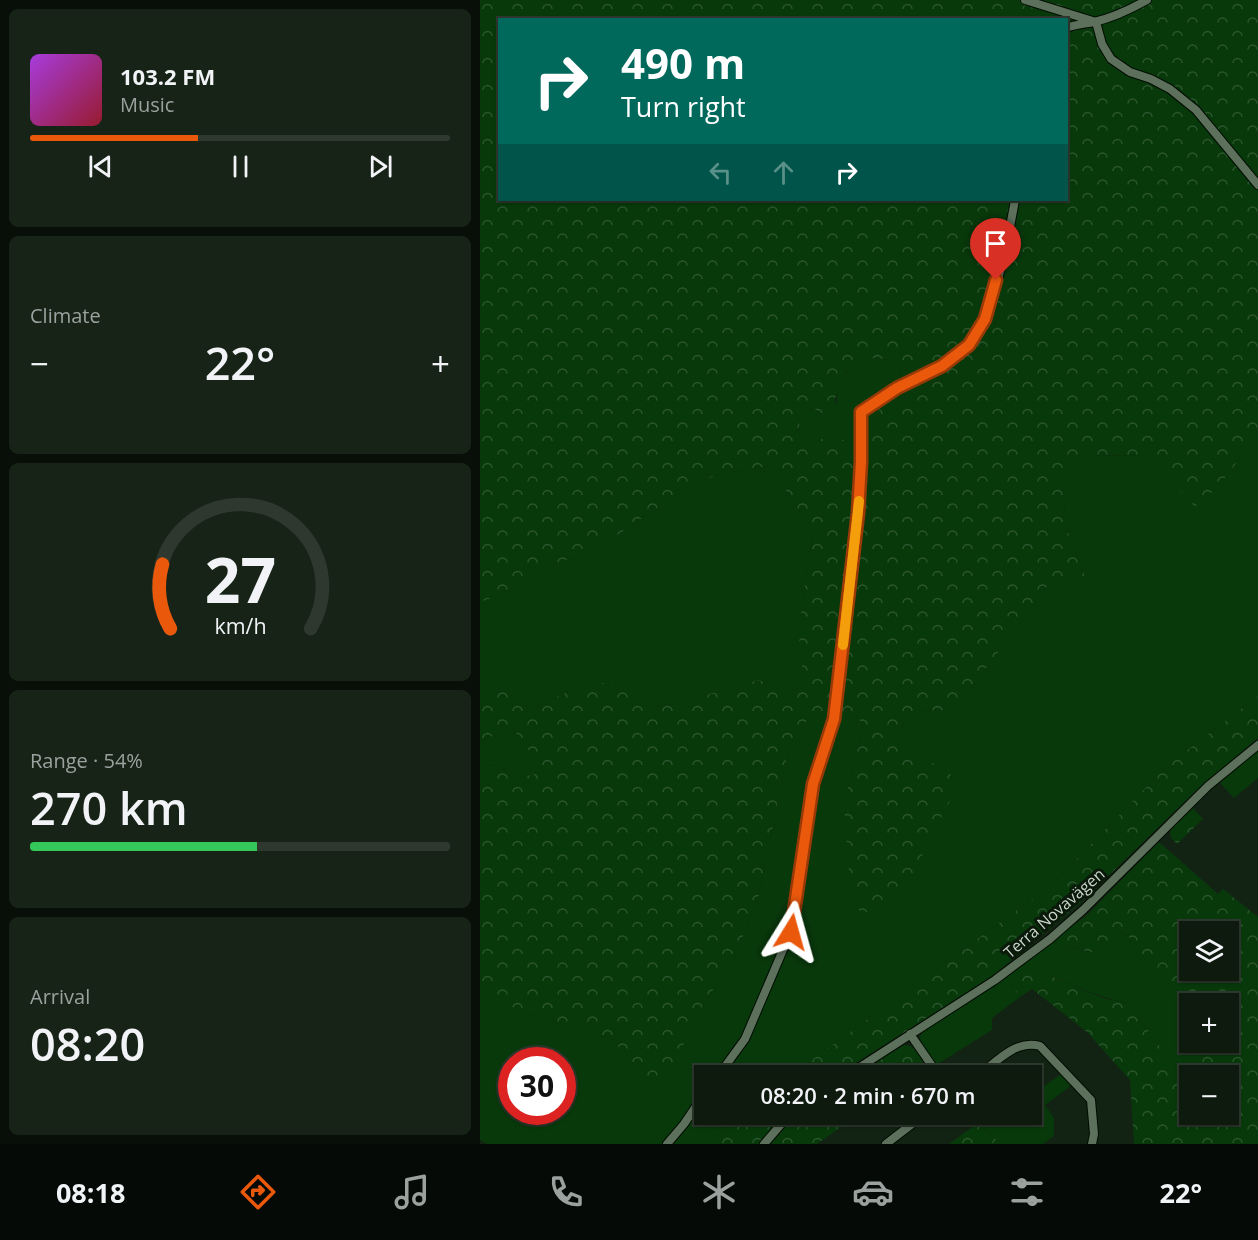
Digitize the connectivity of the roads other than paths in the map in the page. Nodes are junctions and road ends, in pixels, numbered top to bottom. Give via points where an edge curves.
1 (1025, 0) edge
2 (1147, 0) edge
3 (1096, 22) junction
4 (1068, 27) edge
5 (1258, 184) edge
6 (1015, 201) edge
7 (1258, 744) edge
8 (910, 1034) junction
9 (726, 1065) edge
10 (863, 1065) edge
11 (931, 1065) edge
12 (993, 1065) edge
13 (694, 1109) edge
14 (780, 1125) edge
15 (911, 1125) edge
16 (667, 1144) edge
17 (764, 1144) edge
18 (886, 1144) edge
19 (1092, 1144) edge

1 - 3 street
2 - 3 street
3 - 4 street
3 - 5 street via 1111,59 1170,89 1196,110
6 - 9 street via 985,319 969,345 861,412 858,513 834,719 813,784 791,932 745,1039
7 - 8 street, Terra Novavägen via 1208,786 1050,939 995,981
8 - 10 street, Terra Novavägen
8 - 11 street
12 - 19 street via 1019,1046 1040,1046 1091,1100
13 - 16 street
14 - 17 street
15 - 18 street

